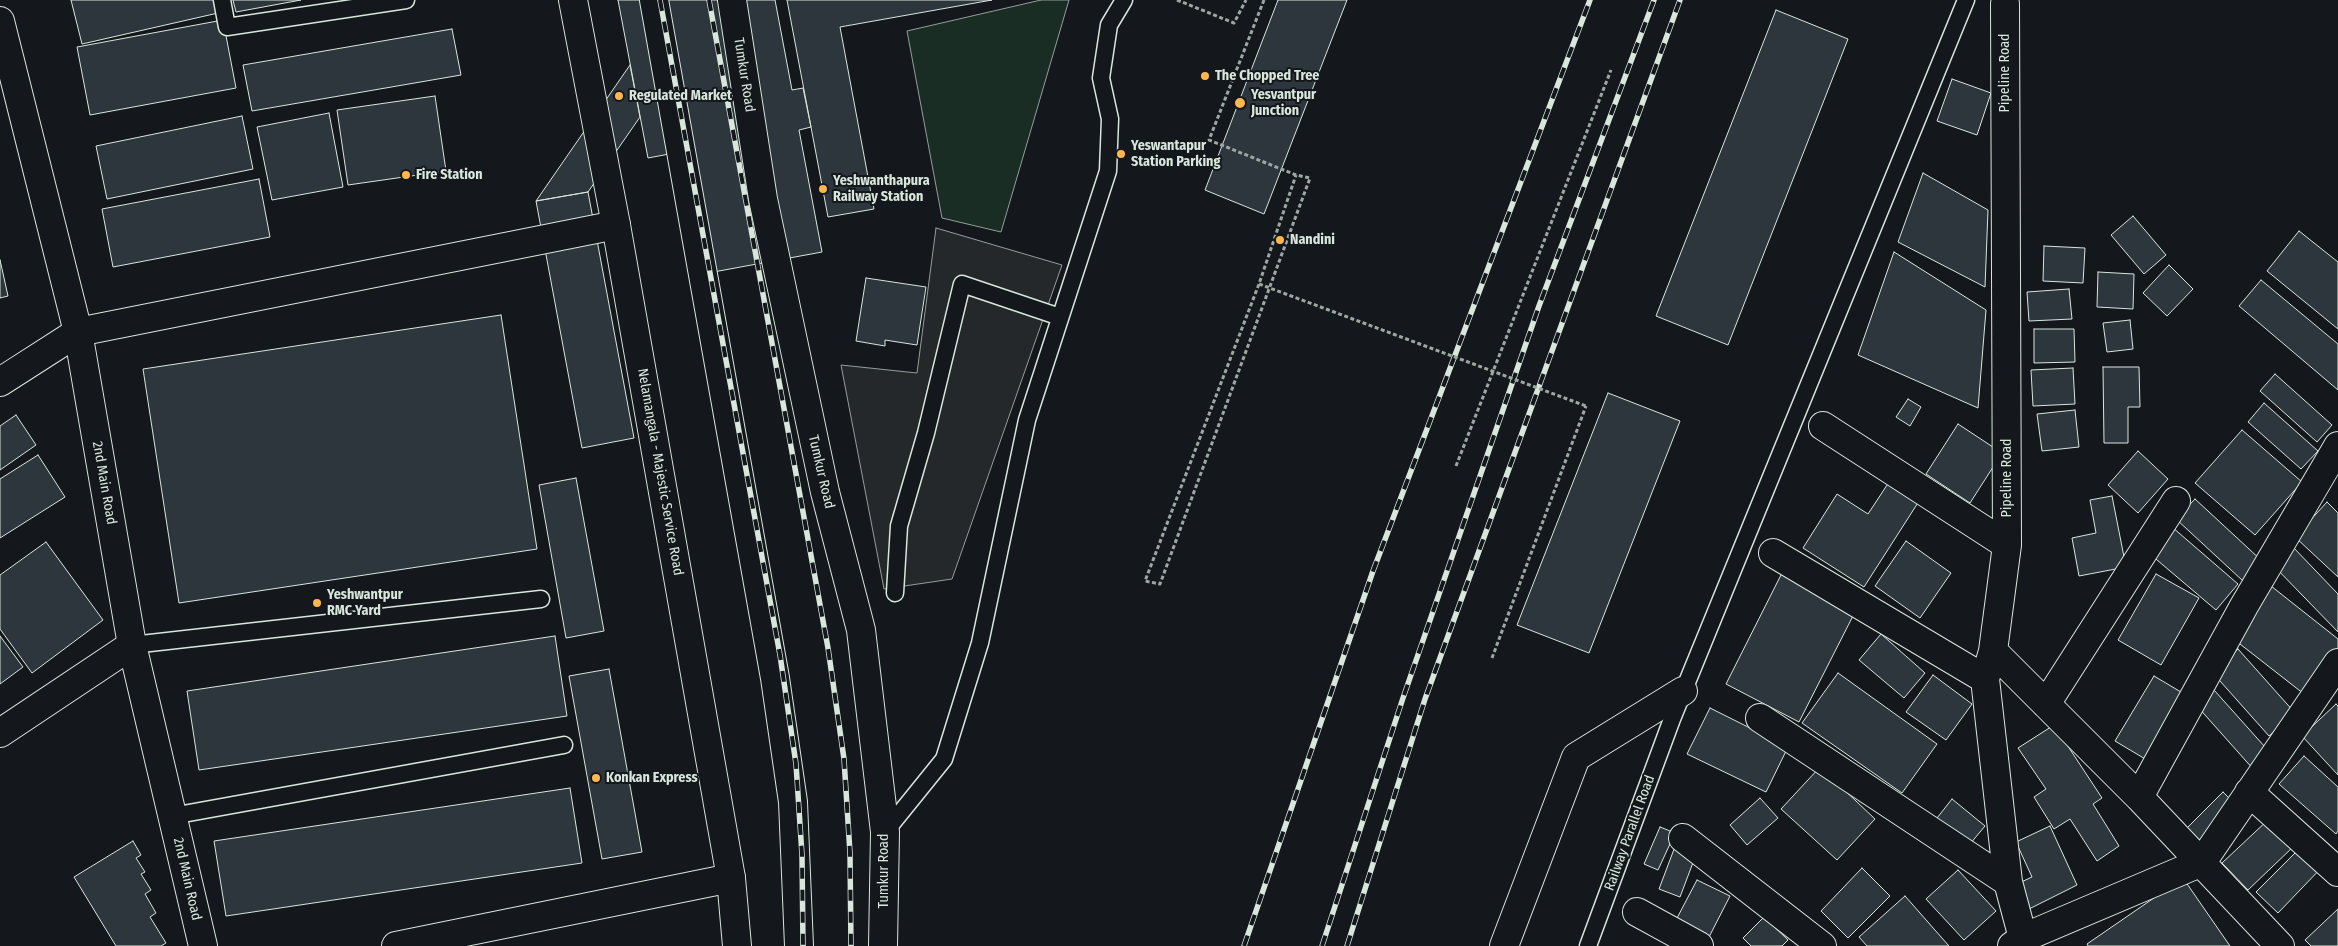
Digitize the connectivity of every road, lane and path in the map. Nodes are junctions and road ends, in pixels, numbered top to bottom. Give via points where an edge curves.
1 (222, 0) edge
2 (406, 0) edge
3 (573, 0) edge
4 (654, 0) edge
5 (732, 0) edge
6 (1124, 0) edge
7 (1177, 0) edge
8 (1246, 0) edge
9 (1264, 0) edge
10 (1966, 0) edge
11 (2005, 4) dead end
12 (0, 21) edge
13 (1610, 70) dead end
14 (1296, 175) junction
15 (616, 225) junction
16 (1259, 284) junction
17 (1060, 318) junction
18 (78, 332) junction
19 (1493, 372) junction
20 (0, 382) edge
21 (1823, 426) dead end
22 (2338, 446) edge
23 (1456, 466) dead end
24 (2176, 501) dead end
25 (2007, 545) junction
26 (1773, 553) dead end
27 (895, 593) dead end
28 (540, 599) dead end
29 (132, 645) junction
30 (1993, 651) junction
31 (1492, 658) dead end
32 (2338, 663) edge
33 (1985, 679) junction
34 (1683, 691) junction
35 (2046, 704) junction
36 (1760, 718) dead end
37 (0, 733) edge
38 (564, 745) dead end
39 (2249, 792) junction
40 (2139, 796) junction
41 (172, 816) junction
42 (885, 832) junction
43 (1683, 838) dead end
44 (2202, 862) junction
45 (2338, 872) edge
46 (732, 878) junction
47 (2008, 882) junction
48 (1637, 912) dead end
49 (2019, 943) edge
50 (203, 946) edge
51 (396, 946) edge
52 (737, 946) edge
53 (799, 946) edge
54 (883, 946) edge
55 (1504, 946) edge
56 (1588, 946) edge
57 (1699, 946) edge
58 (1822, 946) edge
59 (2280, 946) edge

1 - 2 lane via 227,27
3 - 15 main road, Nelamangala - Majestic Service Road
4 - 53 main road via 775,678 793,802
5 - 42 main road, Tumkur Road via 762,200 825,492 861,630
6 - 17 lane via 1109,25 1101,78 1110,119 1108,171
7 - 8 path via 1234,24
9 - 14 path via 1209,140
10 - 34 lane, Railway Parallel Road
11 - 25 main road, Pipeline Road
12 - 18 main road, 2nd Main Road
13 - 19 path
14 - 16 path
14 - 16 path via 1310,178 1160,584 1144,581
15 - 18 main road
15 - 46 main road, Nelamangala - Majestic Service Road
16 - 19 path, bridge
17 - 27 lane via 962,284 926,433 899,526
17 - 42 lane via 1027,420 980,643 944,759
18 - 20 main road
18 - 29 main road, 2nd Main Road
19 - 23 path
19 - 31 path, bridge via 1586,406
21 - 25 main road
22 - 40 main road via 2244,606
24 - 35 main road
25 - 30 main road, Pipeline Road
26 - 33 main road
28 - 29 lane
29 - 37 main road
29 - 41 main road, 2nd Main Road
30 - 33 main road, Pipeline Road
30 - 35 main road
32 - 39 main road
33 - 47 main road, Pipeline Road
34 - 55 main road via 1576,757
34 - 56 lane, Railway Parallel Road
35 - 40 main road
36 - 47 main road
38 - 41 lane
39 - 44 main road
39 - 45 main road
40 - 44 main road
41 - 50 main road, 2nd Main Road
42 - 54 main road, Tumkur Road
43 - 58 main road
44 - 49 main road
44 - 59 main road
46 - 51 main road
46 - 52 main road, Nelamangala - Majestic Service Road
47 - 49 main road, Pipeline Road
48 - 57 main road

